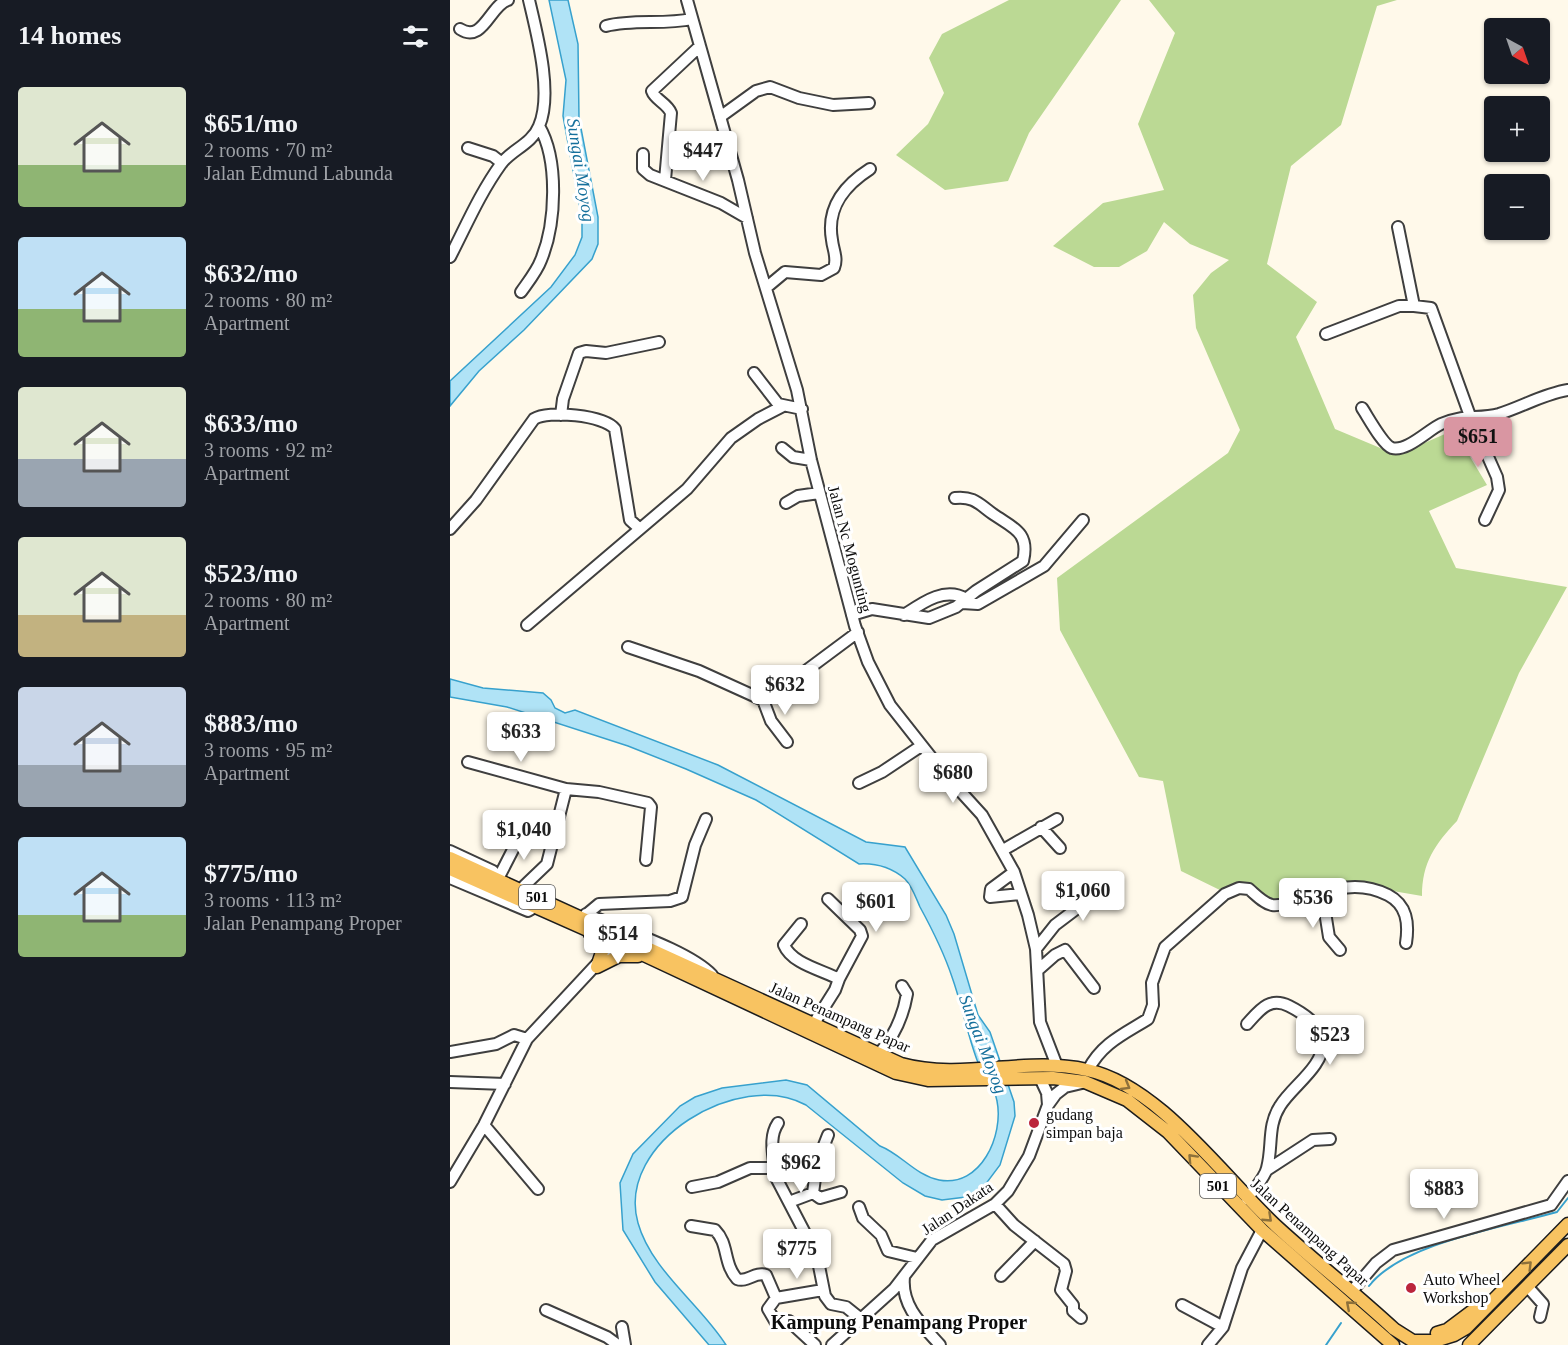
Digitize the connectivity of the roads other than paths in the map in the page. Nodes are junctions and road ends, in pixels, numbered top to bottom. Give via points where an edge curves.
1 (508, 0) edge
2 (529, 0) edge
3 (687, 0) edge
4 (692, 19) junction
5 (606, 26) dead end
6 (460, 29) dead end
7 (700, 46) junction
8 (869, 103) dead end
9 (720, 117) junction
10 (539, 126) junction
11 (468, 148) dead end
12 (643, 154) dead end
13 (502, 163) junction
14 (870, 169) dead end
15 (665, 180) junction
16 (747, 218) junction
17 (1398, 227) dead end
18 (450, 257) edge
19 (766, 287) junction
20 (521, 292) dead end
21 (1414, 306) junction
22 (1326, 334) dead end
23 (659, 342) dead end
24 (754, 374) dead end
25 (1568, 390) edge
26 (783, 406) junction
27 (1362, 408) dead end
28 (802, 409) junction
29 (561, 415) junction
30 (1470, 416) junction
31 (782, 448) dead end
32 (811, 460) junction
33 (819, 493) junction
34 (955, 498) dead end
35 (786, 503) dead end
36 (1083, 519) dead end
37 (1485, 520) dead end
38 (450, 529) edge
39 (640, 529) junction
40 (964, 601) junction
41 (852, 615) junction
42 (904, 615) junction
43 (527, 624) dead end
44 (858, 632) junction
45 (628, 647) dead end
46 (763, 700) junction
47 (787, 742) dead end
48 (921, 746) junction
49 (468, 762) dead end
50 (859, 783) dead end
51 (566, 789) junction
52 (706, 819) dead end
53 (1057, 819) dead end
54 (1041, 827) junction
55 (521, 834) dead end
56 (1060, 848) dead end
57 (1003, 850) junction
58 (450, 851) edge
59 (450, 858) edge
60 (646, 860) dead end
61 (450, 869) edge
62 (1014, 873) junction
63 (500, 874) junction
64 (450, 878) edge
65 (1108, 885) dead end
66 (524, 886) junction
67 (1322, 893) junction
68 (1021, 894) junction
69 (828, 899) dead end
70 (535, 907) junction
71 (587, 914) junction
72 (801, 924) dead end
73 (586, 930) junction
74 (620, 940) junction
75 (1406, 943) dead end
76 (1036, 949) junction
77 (1340, 950) dead end
78 (646, 956) junction
79 (597, 967) junction
80 (1038, 970) junction
81 (714, 978) junction
82 (839, 979) junction
83 (902, 986) dead end
84 (1094, 988) dead end
85 (1247, 1024) dead end
86 (813, 1025) junction
87 (527, 1039) junction
88 (450, 1052) edge
89 (878, 1055) junction
90 (1057, 1066) junction
91 (971, 1075) junction
92 (1086, 1076) junction
93 (1040, 1078) junction
94 (450, 1082) edge
95 (505, 1084) junction
96 (1048, 1105) junction
97 (778, 1123) dead end
98 (484, 1125) junction
99 (828, 1136) dead end
100 (1330, 1138) dead end
101 (1267, 1170) junction
102 (775, 1172) junction
103 (1568, 1181) edge
104 (450, 1182) edge
105 (692, 1187) dead end
106 (538, 1189) dead end
107 (841, 1192) dead end
108 (813, 1193) junction
109 (1247, 1199) junction
110 (789, 1203) junction
111 (995, 1204) junction
112 (859, 1207) dead end
113 (1568, 1224) edge
114 (691, 1226) dead end
115 (1262, 1230) junction
116 (1035, 1241) junction
117 (1568, 1245) edge
118 (917, 1258) junction
119 (904, 1276) junction
120 (1001, 1276) dead end
121 (1527, 1286) junction
122 (823, 1290) junction
123 (1352, 1292) junction
124 (776, 1298) junction
125 (1182, 1305) dead end
126 (1485, 1308) junction
127 (546, 1310) dead end
128 (1540, 1317) dead end
129 (1081, 1318) dead end
130 (1383, 1319) junction
131 (861, 1320) junction
132 (1369, 1322) junction
133 (622, 1327) dead end
134 (1222, 1327) junction
135 (1429, 1342) edge
136 (618, 1345) edge
137 (625, 1345) edge
138 (815, 1345) edge
139 (832, 1345) edge
140 (940, 1345) edge
141 (1208, 1345) edge
142 (1384, 1345) edge
143 (1392, 1345) edge
144 (1450, 1345) edge
145 (1469, 1345) edge

1 - 6 street via 497,5 474,32
2 - 10 street via 544,86
3 - 4 street, Jalan Nc Mogunting
4 - 5 street
4 - 7 street, Jalan Nc Mogunting
7 - 9 street, Jalan Nc Mogunting
7 - 15 street via 652,91 671,113
8 - 9 street via 833,105 770,87 756,91
9 - 16 street, Jalan Nc Mogunting
10 - 13 street
10 - 20 street via 549,151 554,182 550,223 541,260
11 - 13 street
12 - 15 street via 643,169
13 - 18 street
14 - 19 street via 838,197 831,232 834,268 821,274 785,272
15 - 16 street via 721,202
16 - 19 street, Jalan Nc Mogunting
17 - 21 street
19 - 28 street, Jalan Nc Mogunting
21 - 22 street via 1399,306
21 - 30 street via 1431,309
23 - 29 street via 606,353 579,353
24 - 26 street
25 - 30 street via 1494,415
26 - 28 street
26 - 39 street via 731,438 687,489
27 - 30 street via 1388,446 1396,448 1455,417
28 - 32 street, Jalan Nc Mogunting
29 - 38 street via 547,414 534,419 476,500
29 - 39 street via 604,420 615,429 630,520
30 - 37 street via 1499,490
31 - 32 street via 793,457
32 - 33 street, Jalan Nc Mogunting
33 - 35 street via 798,496
33 - 41 street, Jalan Nc Mogunting
34 - 40 street via 982,503 1019,532 1025,548 1023,561
36 - 40 street via 1044,566 978,604
39 - 43 street
40 - 42 street via 929,618
40 - 42 street via 955,594 941,595
41 - 42 street via 872,609
41 - 44 street, Jalan Nc Mogunting
44 - 46 street
44 - 48 street, Jalan Nc Mogunting via 886,697
45 - 46 street via 699,670
46 - 47 street via 771,721
48 - 50 street
48 - 57 street, Jalan Nc Mogunting via 982,815
49 - 51 street
51 - 60 street via 648,803 651,807
51 - 66 street via 547,864
52 - 71 street via 695,844 682,897 599,904
53 - 54 street
54 - 56 street
54 - 57 street
55 - 63 street
57 - 62 street, Jalan Nc Mogunting
58 - 63 street
59 - 74 main road, Jalan Penampang Papar / 501
61 - 70 main road, Jalan Penampang Papar / 501
62 - 68 street, Jalan Nc Mogunting
62 - 68 street via 991,889 990,897
63 - 66 street
64 - 70 street via 528,911
65 - 76 street via 1055,925
66 - 71 street
67 - 75 street via 1358,886 1394,898 1406,916
67 - 77 street via 1329,937
67 - 92 street via 1279,905 1264,902 1245,888 1225,894 1161,952 1148,1019 1110,1041 1096,1054
68 - 76 street, Jalan Nc Mogunting
69 - 82 street via 862,936
70 - 73 main road, Jalan Penampang Papar / 501
71 - 81 street via 705,968
72 - 82 street via 784,945 787,952
73 - 74 main road, Jalan Penampang Papar / 501
73 - 79 main road via 601,946
74 - 78 main road, Jalan Penampang Papar / 501
74 - 79 street
74 - 81 main road, Jalan Penampang Papar / 501
76 - 80 street, Jalan Nc Mogunting
78 - 79 main road via 619,956
78 - 91 main road, Jalan Penampang Papar / 501 via 896,1073 928,1080
79 - 87 street
80 - 84 street via 1065,951
80 - 90 street, Jalan Nc Mogunting via 1040,1022
81 - 86 main road, Jalan Penampang Papar / 501
82 - 86 street
83 - 89 street via 907,994 901,1020
85 - 101 street via 1271,1002 1285,1004 1309,1019 1323,1042 1316,1063 1289,1092 1274,1116
86 - 89 main road, Jalan Penampang Papar / 501
87 - 88 street via 514,1035 496,1044
87 - 95 street
89 - 91 main road, Jalan Penampang Papar / 501 via 918,1068
90 - 91 main road, Jalan Penampang Papar / 501
90 - 92 main road, Jalan Penampang Papar / 501
91 - 93 main road, Jalan Penampang Papar / 501
92 - 93 main road, Jalan Penampang Papar / 501
92 - 96 street, Jalan Dakata via 1065,1087
92 -> 109 main road, Jalan Penampang Papar / 501 via 1127,1085 1151,1102
115 -> 92 main road, Jalan Penampang Papar / 501 via 1168,1131 1147,1113
93 - 96 street
94 - 95 street
95 - 98 street
96 - 111 street, Jalan Dakata via 1017,1179
97 - 102 street via 772,1144
98 - 104 street
98 - 106 street
99 - 108 street via 817,1163
100 - 101 street via 1313,1140
101 - 109 street
102 - 105 street via 758,1166 718,1182
102 - 110 street
103 - 123 street via 1551,1205 1393,1250 1376,1263
107 - 108 street via 820,1198
108 - 110 street
109 -> 123 main road, Jalan Penampang Papar / 501
110 - 122 street via 819,1263
111 - 116 street
111 - 118 street, Jalan Dakata via 938,1236
112 - 118 street via 888,1251
126 -> 113 main road
114 - 124 street via 715,1230 724,1243 727,1266 737,1280 766,1275
132 -> 115 main road, Jalan Penampang Papar / 501
115 - 134 street via 1242,1268
116 - 120 street
116 - 129 street via 1064,1264 1061,1290
117 - 121 main road
118 - 119 street, Jalan Dakata
119 - 131 street, Jalan Dakata
119 - 140 street via 903,1286 912,1314
121 - 128 street via 1543,1304
121 - 145 main road
122 - 124 street
122 - 131 street via 831,1304 846,1307
123 - 130 main road, Jalan Penampang Papar / 501
124 - 138 street via 768,1309 775,1321 789,1321
125 - 134 street
126 - 130 main road via 1476,1309 1433,1335 1408,1334
126 - 135 main road via 1454,1335
127 - 136 street
130 - 135 main road, Jalan Penampang Papar / 501 via 1413,1341
131 - 139 street, Jalan Dakata
132 - 142 main road
132 - 143 main road, Jalan Penampang Papar / 501
133 - 137 street
134 - 141 street
135 - 144 main road, Jalan Penampang Papar

